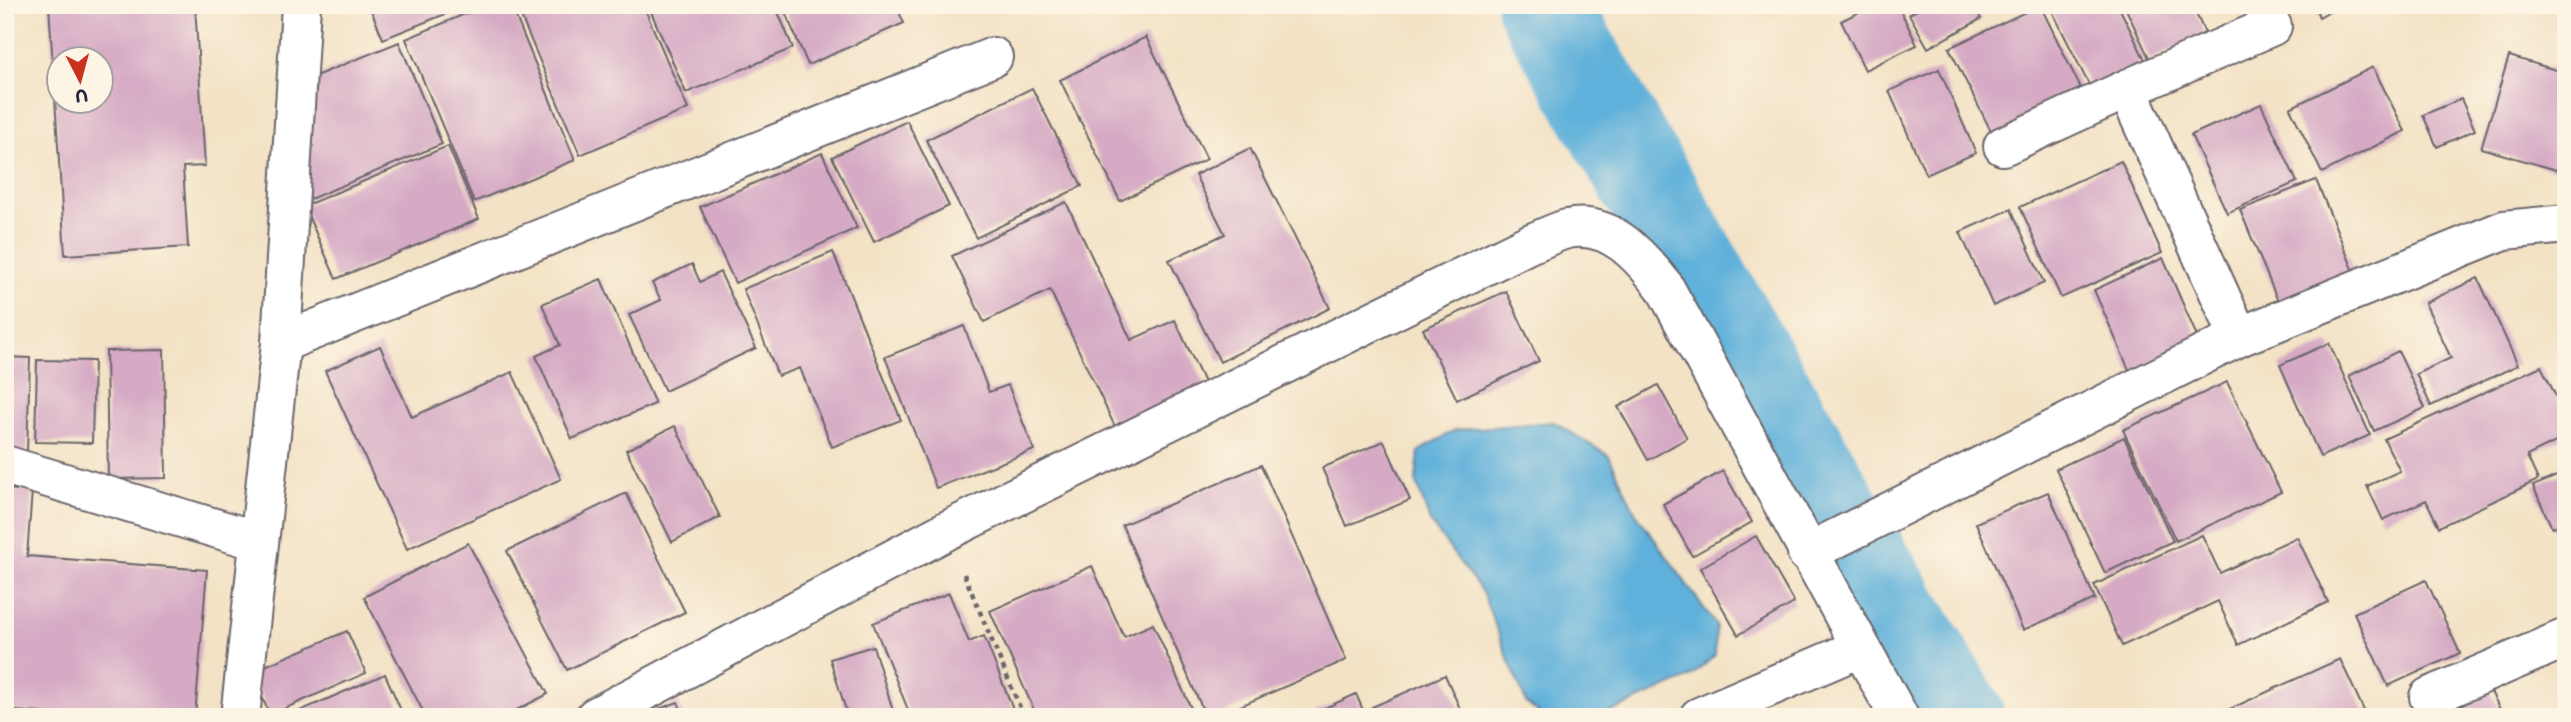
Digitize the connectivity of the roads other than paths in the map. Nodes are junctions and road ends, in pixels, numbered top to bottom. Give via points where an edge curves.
1 (301, 5) edge
2 (2273, 26) dead end
3 (993, 57) dead end
4 (2127, 89) junction
5 (2003, 146) dead end
6 (2566, 224) edge
7 (2239, 337) junction
8 (281, 343) junction
9 (5, 465) edge
10 (258, 541) junction
11 (1819, 547) junction
12 (2566, 638) edge
13 (1860, 648) junction
14 (2429, 698) dead end
15 (240, 717) edge
16 (595, 717) edge
17 (1699, 717) edge
18 (1899, 717) edge

1 - 8 street
2 - 4 street
3 - 8 street
4 - 5 street
4 - 7 street
6 - 7 street via 2504,230
7 - 11 street
8 - 10 street
9 - 10 street
10 - 15 street
11 - 13 street
11 - 16 street via 1664,286 1639,254 1606,232 1566,229 946,531
12 - 14 street
13 - 17 street
13 - 18 street

